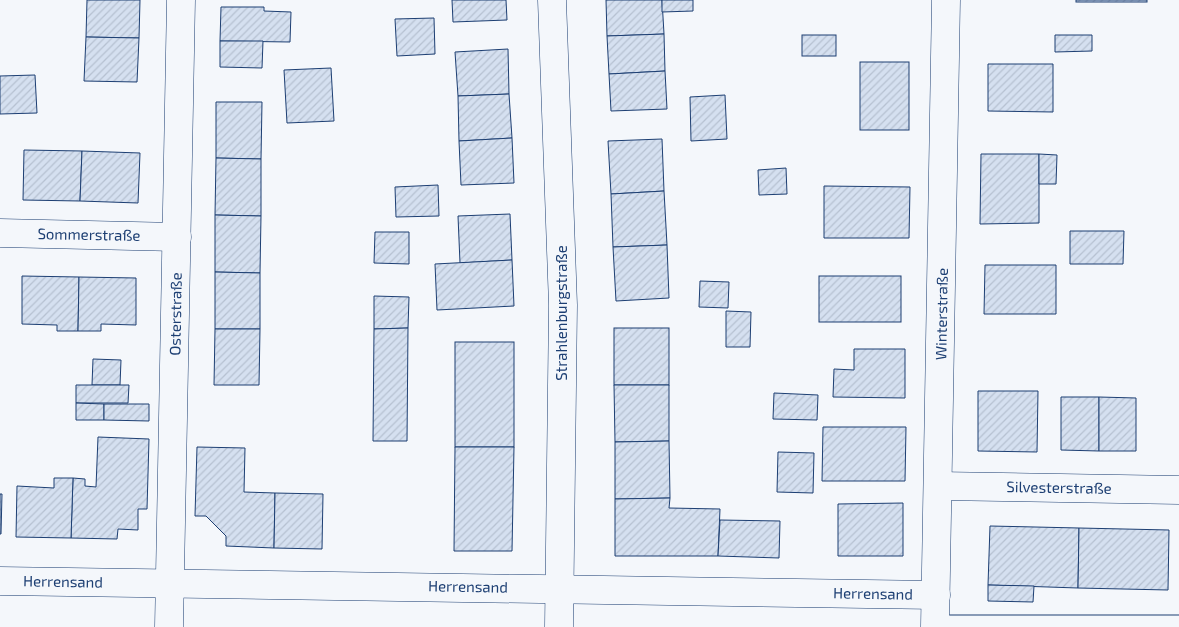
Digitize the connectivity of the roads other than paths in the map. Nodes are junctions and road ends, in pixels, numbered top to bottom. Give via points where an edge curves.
1 (181, 0) edge
2 (552, 0) edge
3 (946, 0) edge
4 (0, 233) edge
5 (177, 237) junction
6 (939, 486) junction
7 (1179, 490) edge
8 (0, 581) edge
9 (170, 584) junction
10 (559, 588) junction
11 (936, 595) junction
12 (1179, 623) edge
13 (936, 625) edge
14 (169, 627) edge
15 (559, 627) edge

1 - 5 street, Osterstraße
2 - 10 street, Strahlenburgstraße via 563,304
3 - 6 street, Winterstraße
4 - 5 street, Sommerstraße
5 - 9 street, Osterstraße
6 - 7 street, Silvesterstraße
6 - 11 street, Winterstraße
8 - 9 street, Herrensand
9 - 10 street, Herrensand
9 - 14 street, Osterstraße
10 - 11 street, Herrensand
10 - 15 street, Strahlenburgstraße
11 - 13 street, Winterstraße
12 - 13 lane

